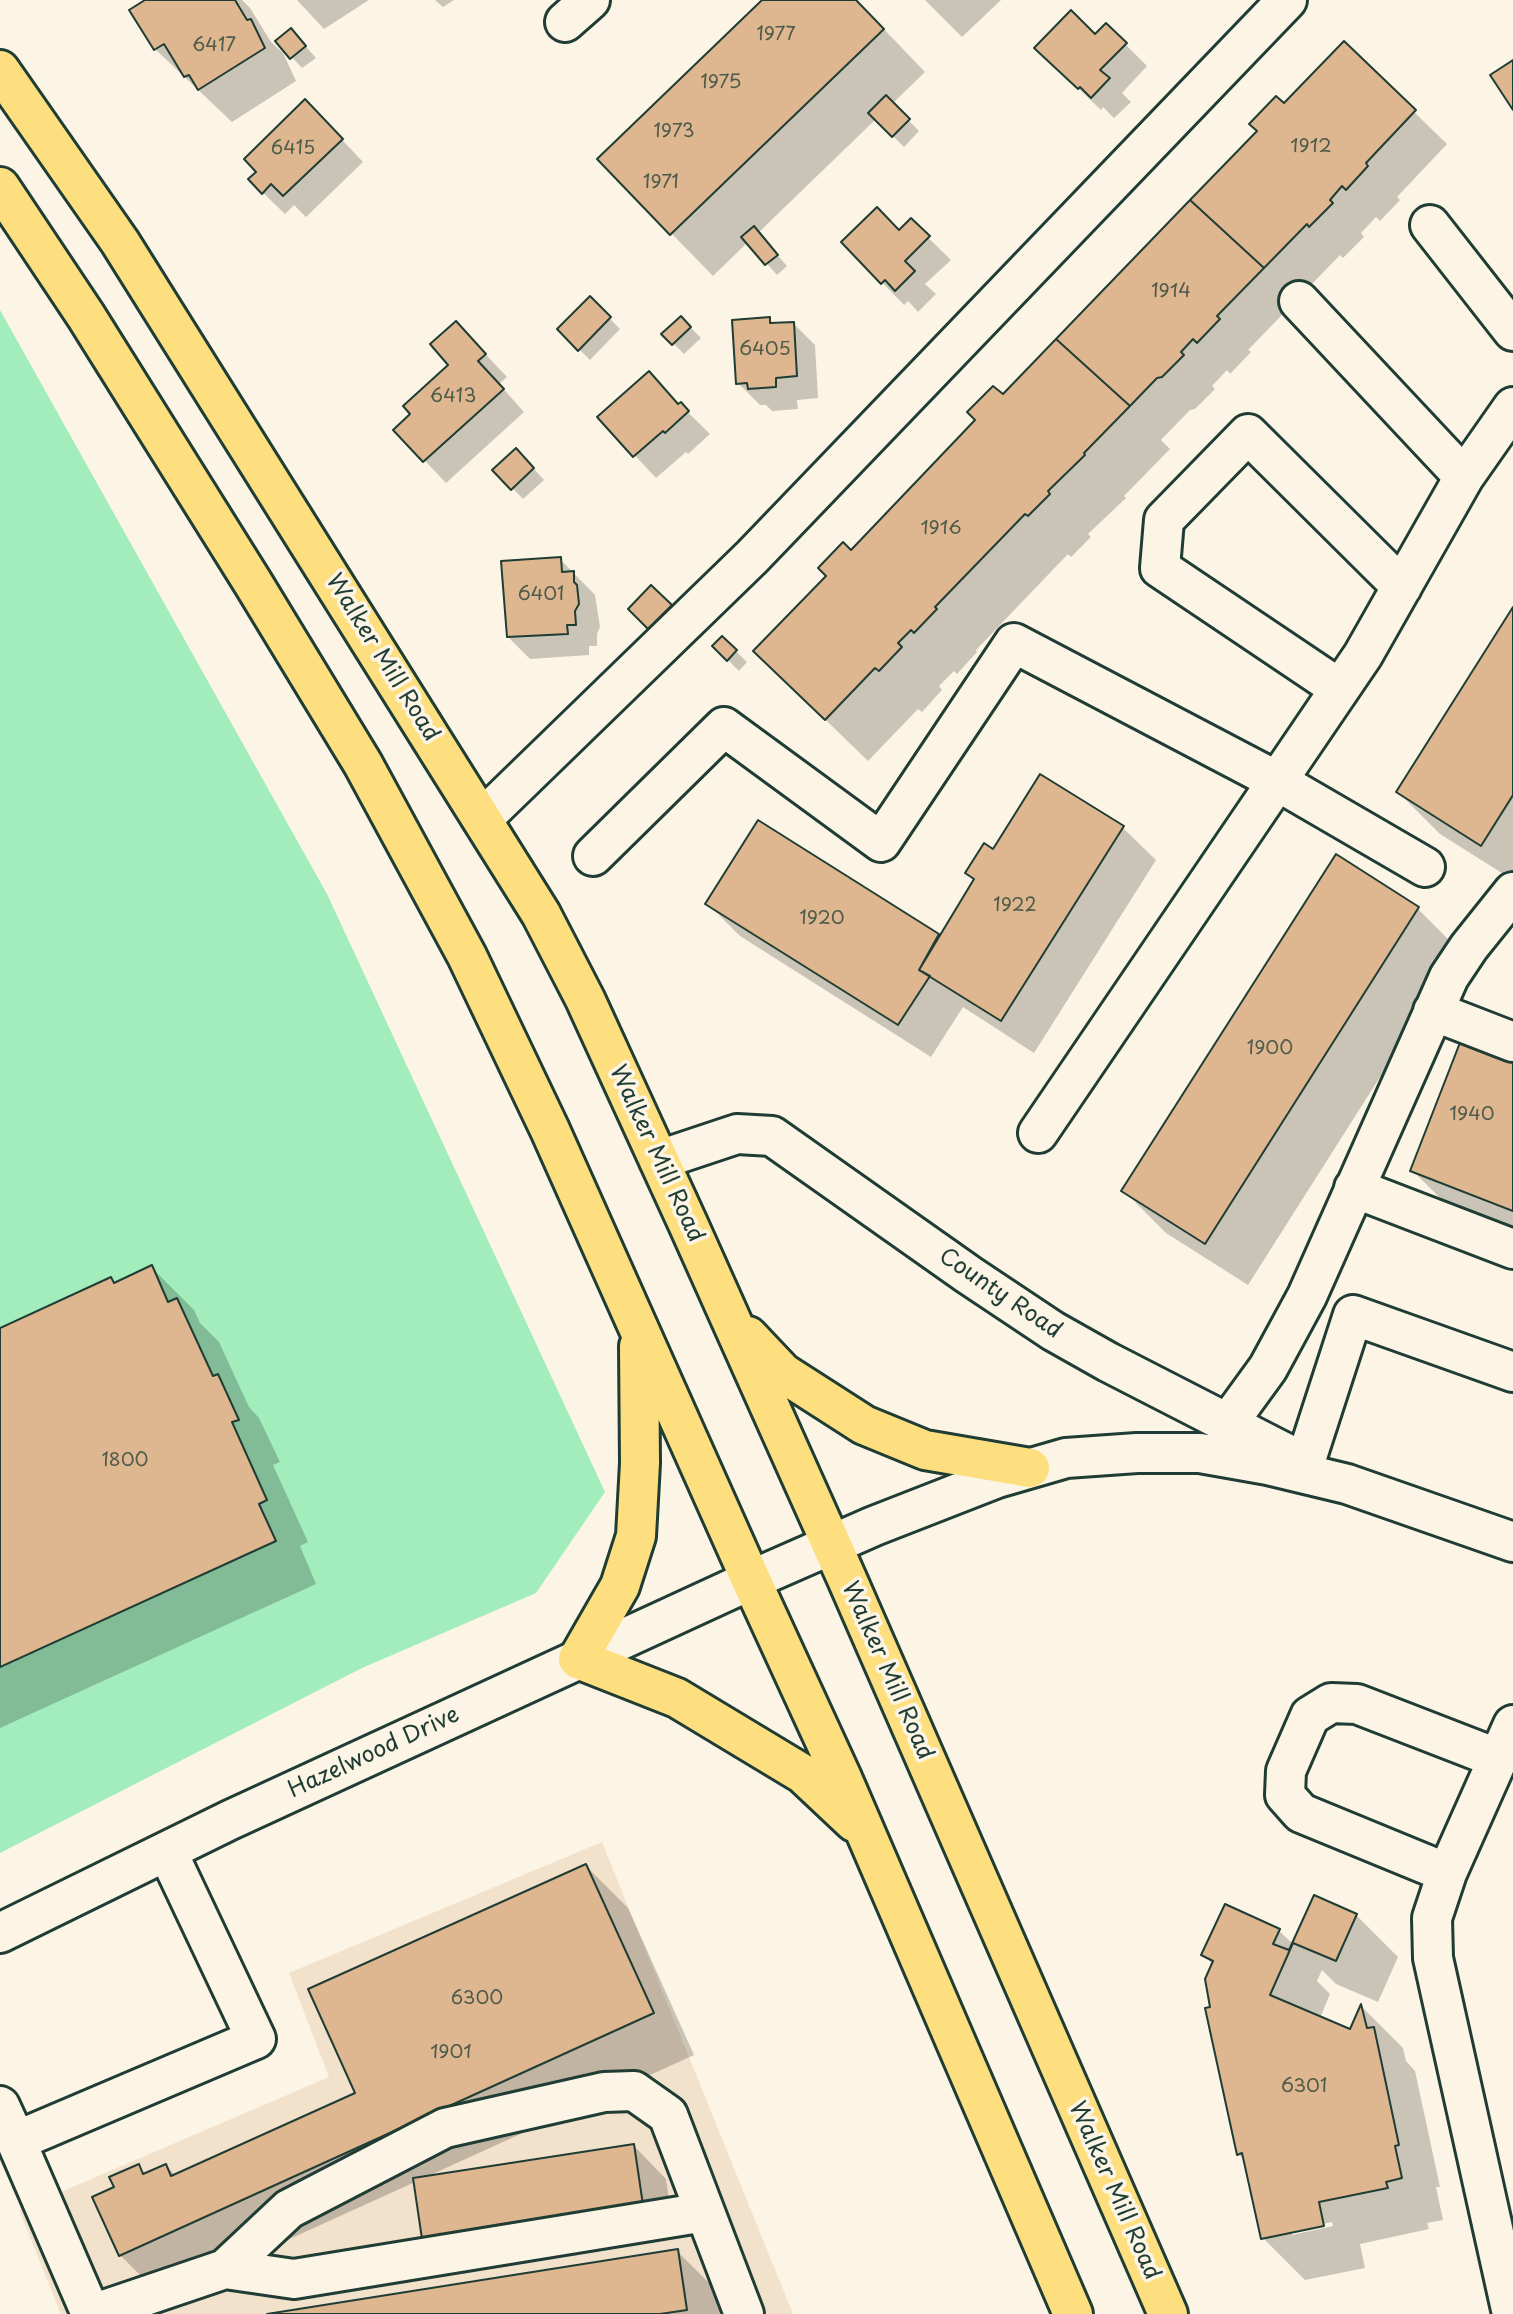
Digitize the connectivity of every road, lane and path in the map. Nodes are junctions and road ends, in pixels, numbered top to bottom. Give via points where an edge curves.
1 (1287, 0) edge
2 (0, 70) edge
3 (0, 187) edge
4 (1430, 225) dead end
5 (1299, 301) dead end
6 (1513, 331) edge
7 (1513, 407) edge
8 (1464, 477) junction
9 (1402, 587) junction
10 (1340, 689) junction
11 (1277, 781) junction
12 (482, 819) junction
13 (593, 856) dead end
14 (1425, 867) dead end
15 (1513, 892) edge
16 (1433, 1011) junction
17 (1513, 1042) edge
18 (1038, 1133) dead end
19 (659, 1160) junction
20 (1354, 1188) junction
21 (1513, 1249) edge
22 (1307, 1296) junction
23 (729, 1315) junction
24 (1353, 1315) junction
25 (639, 1329) junction
26 (1513, 1372) edge
27 (1227, 1423) junction
28 (1306, 1463) junction
29 (1030, 1468) junction
30 (1347, 1484) junction
31 (1513, 1542) edge
32 (831, 1544) junction
33 (751, 1580) junction
34 (578, 1659) junction
35 (1506, 1742) edge
36 (865, 1833) junction
37 (167, 1851) junction
38 (1447, 1873) junction
39 (0, 1933) edge
40 (0, 2106) edge
41 (16, 2141) junction
42 (705, 2213) junction
43 (225, 2269) junction
44 (91, 2314) edge
45 (744, 2314) edge
46 (1073, 2314) edge
47 (1168, 2314) edge
48 (1512, 2314) edge

1 - 12 street via 752,557
2 - 12 main road, Walker Mill Road via 120,242
3 - 25 main road via 217,524 363,764 467,956
4 - 6 street
5 - 8 street
7 - 8 street
8 - 9 street
9 - 10 street
9 - 10 street via 1248,434 1164,520 1160,568
10 - 11 street
11 - 13 street via 1014,643 881,842 724,727
11 - 14 street
11 - 18 street
12 - 19 main road, Walker Mill Road via 541,914
15 - 16 street via 1469,947
16 - 17 street
16 - 20 street
19 - 23 main road, Walker Mill Road
19 - 27 street, County Road via 737,1134 772,1136 1053,1331
20 - 21 street
20 - 22 street
22 - 24 street
22 - 27 street via 1268,1368
23 - 29 main road via 783,1373 864,1425 925,1450
23 - 32 main road, Walker Mill Road
24 - 26 street
24 - 28 street
25 - 33 main road
25 - 34 main road via 636,1536 620,1586
27 - 28 street, County Road
28 - 30 street, County Road
29 - 30 street, County Road via 1066,1458 1200,1453
29 - 32 street, County Road
30 - 31 street, County Road
32 - 33 street, County Road
32 - 47 main road, Walker Mill Road
33 - 34 street, Hazelwood Drive
33 - 36 main road
34 - 36 main road via 677,1698 803,1774
34 - 37 street, Hazelwood Drive
35 - 38 street
35 - 38 street via 1357,1704 1331,1703 1310,1716 1286,1771 1285,1795 1301,1813
36 - 46 main road
37 - 39 street, Hazelwood Drive
37 - 41 street via 256,2039
38 - 48 street via 1432,1918 1433,1958
40 - 41 street
41 - 44 street
42 - 43 street via 294,2279
42 - 43 street via 668,2115 634,2091 604,2092 444,2128 289,2209
42 - 45 street
43 - 44 street

